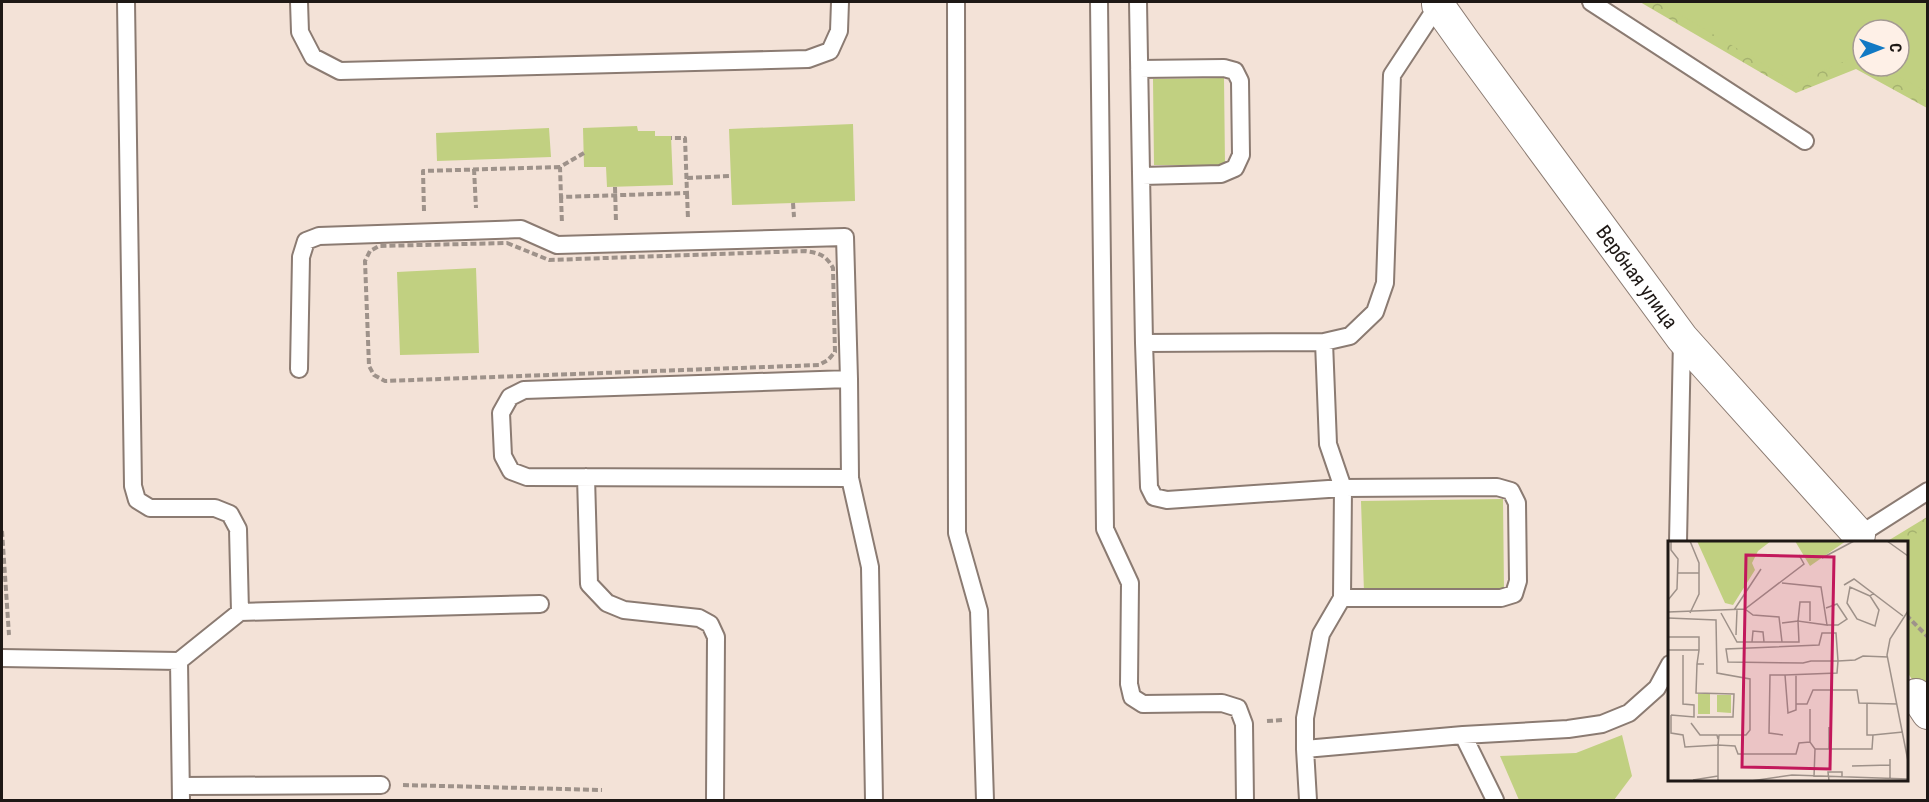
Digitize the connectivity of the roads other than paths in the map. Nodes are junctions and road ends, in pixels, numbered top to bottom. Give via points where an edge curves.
1 (126, 2) edge
2 (299, 2) edge
3 (840, 2) edge
4 (956, 2) edge
5 (1099, 2) edge
6 (1138, 2) edge
7 (1591, 2) edge
8 (1438, 3) edge
9 (1139, 69) junction
10 (1805, 141) dead end
11 (1142, 176) junction
12 (1682, 338) junction
13 (1324, 342) junction
14 (1144, 343) junction
15 (298, 369) dead end
16 (849, 379) junction
17 (586, 477) junction
18 (850, 478) junction
19 (1343, 488) junction
20 (1928, 491) edge
21 (1859, 535) joint
22 (1678, 541) edge
23 (1342, 598) junction
24 (540, 604) dead end
25 (240, 612) junction
26 (6, 658) edge
27 (179, 661) junction
28 (1668, 668) edge
29 (1463, 735) junction
30 (1305, 749) junction
31 (381, 785) road end
32 (181, 793) edge
33 (715, 801) edge
34 (874, 801) edge
35 (985, 801) edge
36 (1245, 801) edge
37 (1308, 801) edge
38 (1495, 801) edge

1 - 25 lane via 133,486 137,500 150,508 215,508 230,514 238,529
2 - 3 lane via 300,32 313,57 340,71 808,59 830,51 839,31
4 - 35 lane via 957,533 979,611
5 - 36 lane via 1105,530 1130,583 1129,684 1132,697 1143,704 1222,703 1238,708 1244,724
6 - 9 lane
7 - 10 lane
8 - 12 street, Вербная улица
8 - 13 lane via 1392,75 1385,283 1376,312 1350,336
9 - 11 lane
9 - 11 lane via 1224,68 1235,71 1240,81 1240,155 1235,168 1221,174
11 - 14 lane
12 - 21 street, Вербная улица
12 - 22 lane
13 - 14 lane
13 - 19 lane via 1328,444
14 - 19 lane via 1149,487 1154,497 1167,500
15 - 16 lane via 301,257 306,241 319,236 521,229 557,245 845,237
16 - 17 lane via 524,390 510,397 501,413 503,456 511,471 527,477
16 - 18 lane
17 - 18 lane
17 - 33 lane via 589,584 607,603 624,610 699,618 710,624 716,637
18 - 34 lane via 870,567
19 - 23 lane
19 - 23 lane via 1497,487 1511,491 1517,503 1518,581 1514,594 1501,598
20 - 21 lane
23 - 30 lane via 1321,634 1305,718
24 - 25 lane
25 - 27 lane
26 - 27 lane
27 - 32 lane
28 - 29 lane via 1657,688 1629,713 1602,724
29 - 30 lane
29 - 38 lane
30 - 37 lane
31 - 32 lane

